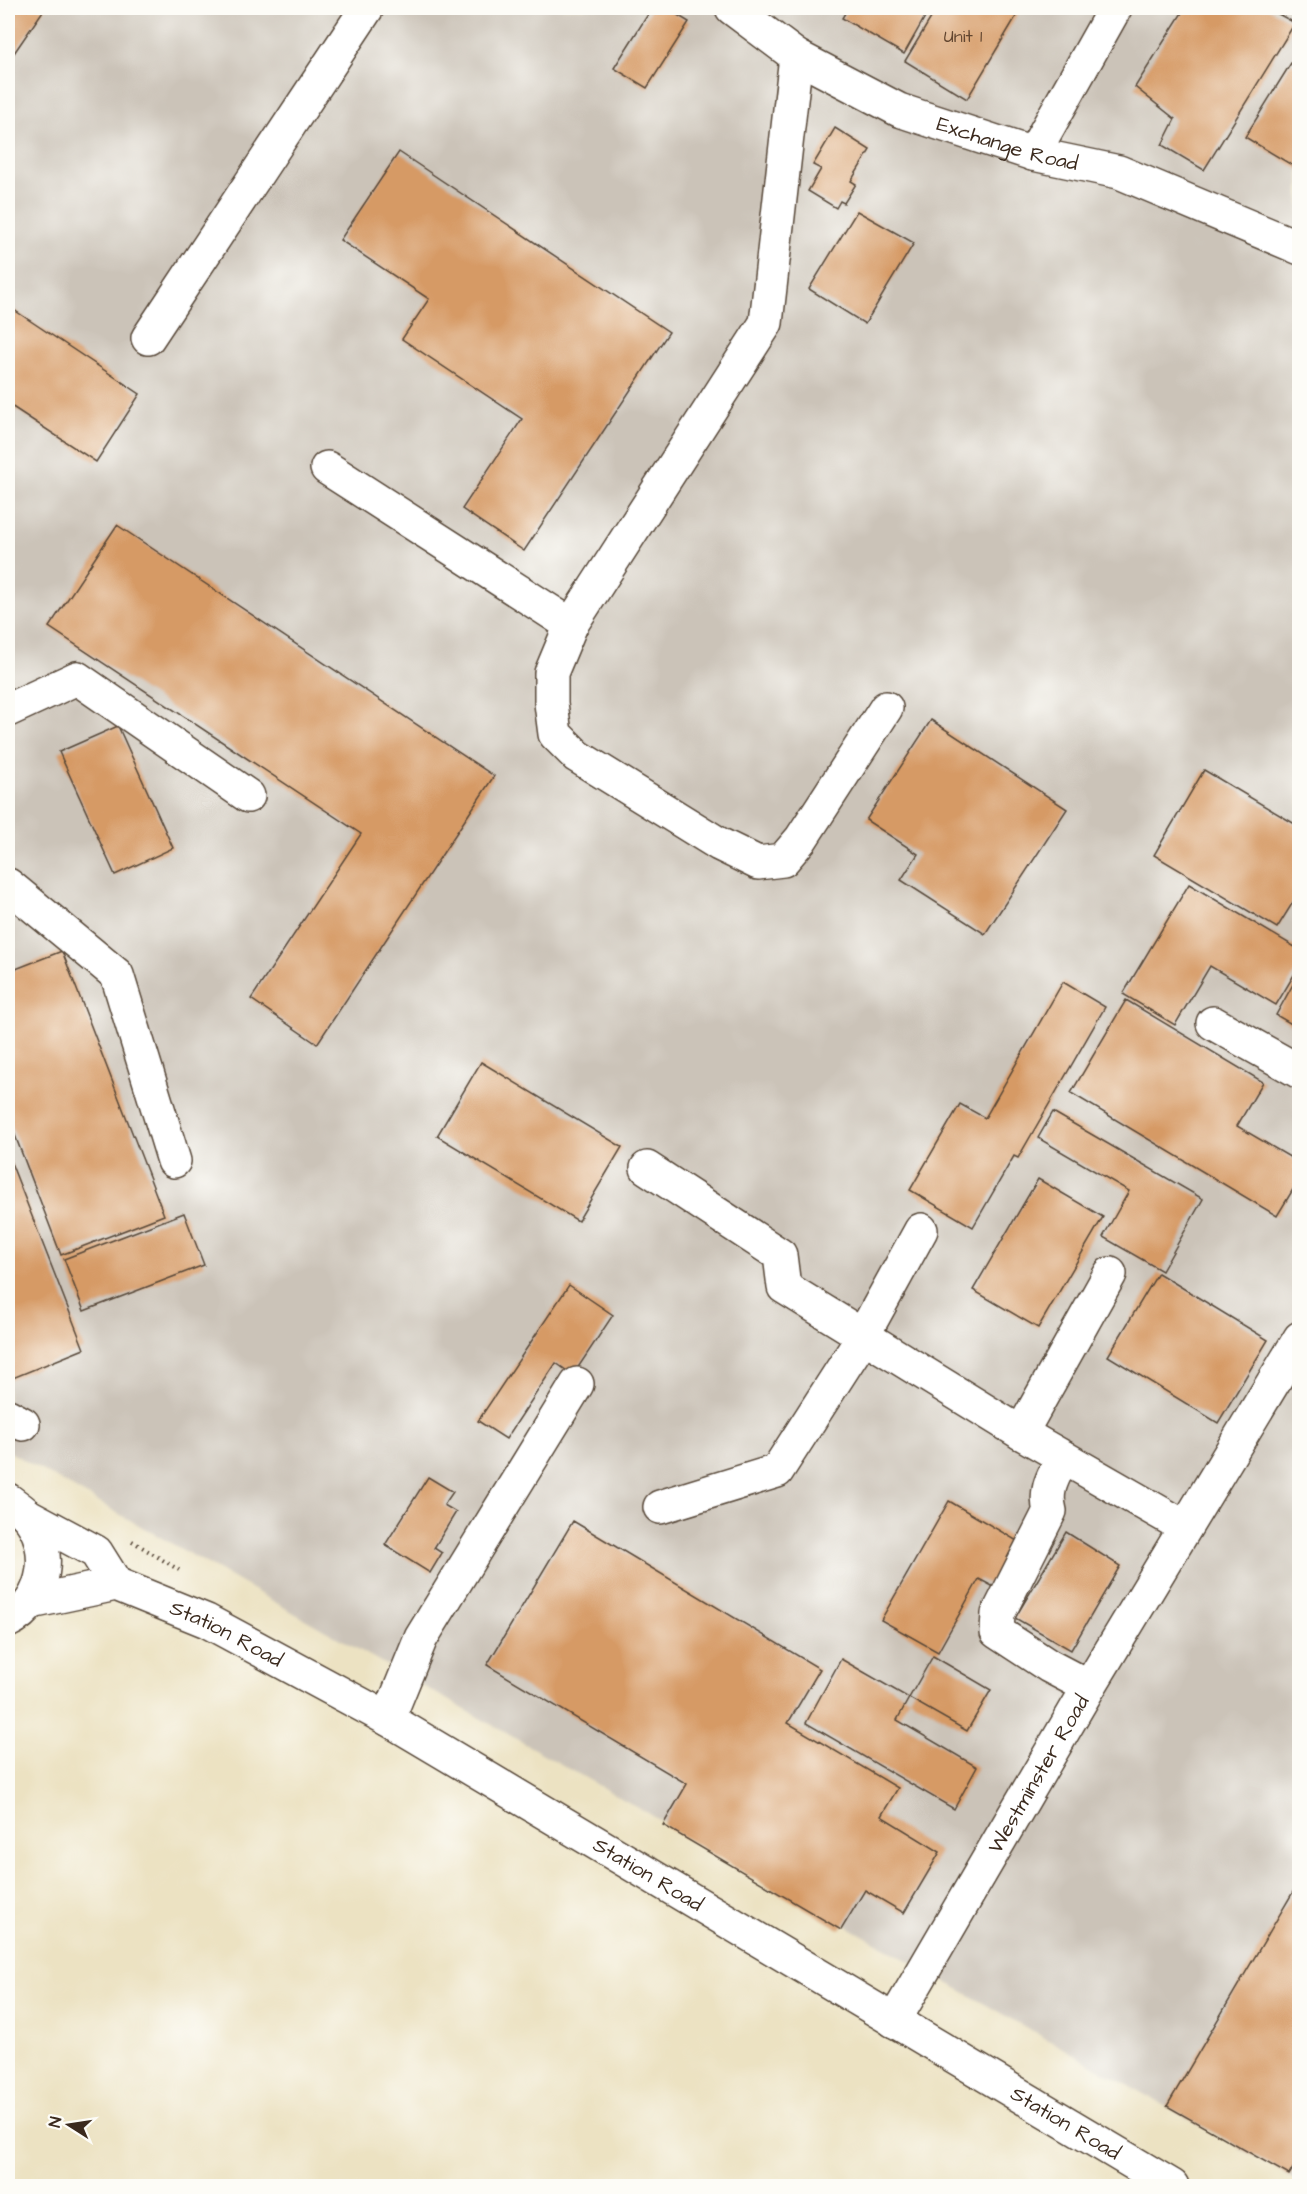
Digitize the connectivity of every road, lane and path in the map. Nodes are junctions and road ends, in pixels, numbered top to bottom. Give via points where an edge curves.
1 (367, 8) edge
2 (1115, 8) edge
3 (742, 11) edge
4 (796, 56) junction
5 (1033, 154) junction
6 (1299, 248) edge
7 (148, 338) dead end
8 (327, 468) dead end
9 (572, 625) junction
10 (886, 708) dead end
11 (8, 710) edge
12 (248, 796) dead end
13 (8, 885) edge
14 (1213, 1023) dead end
15 (1299, 1072) edge
16 (174, 1161) dead end
17 (647, 1168) dead end
18 (921, 1230) dead end
19 (1110, 1274) dead end
20 (850, 1328) junction
21 (1299, 1338) edge
22 (577, 1384) dead end
23 (1021, 1433) junction
24 (1063, 1457) junction
25 (17, 1507) edge
26 (660, 1508) dead end
27 (1185, 1527) junction
28 (116, 1584) junction
29 (19, 1612) edge
30 (1089, 1687) junction
31 (387, 1719) junction
32 (894, 2021) junction
33 (1172, 2187) edge

1 - 7 street
2 - 5 street
3 - 4 street, Exchange Road
4 - 5 street, Exchange Road via 898,110
4 - 9 street via 766,323
5 - 6 street, Exchange Road via 1119,171
8 - 9 street
9 - 10 street via 551,673 555,734 577,756 719,844 758,863 783,860
11 - 12 street via 77,678
13 - 16 street via 117,975
14 - 15 street
17 - 20 street via 780,1255 784,1287
18 - 20 street
19 - 23 street
20 - 23 street
20 - 26 street via 856,1348 777,1471
21 - 27 street, Westminster Road
22 - 31 street via 421,1638
23 - 24 street
24 - 27 street
24 - 30 street via 1046,1498 1050,1510 998,1614 997,1632
25 - 28 street via 96,1552
25 - 29 street via 40,1539 44,1558 42,1581
27 - 30 street, Westminster Road
28 - 29 street
28 - 31 street, Station Road via 207,1621
30 - 32 street, Westminster Road
31 - 32 street, Station Road
32 - 33 street, Station Road

